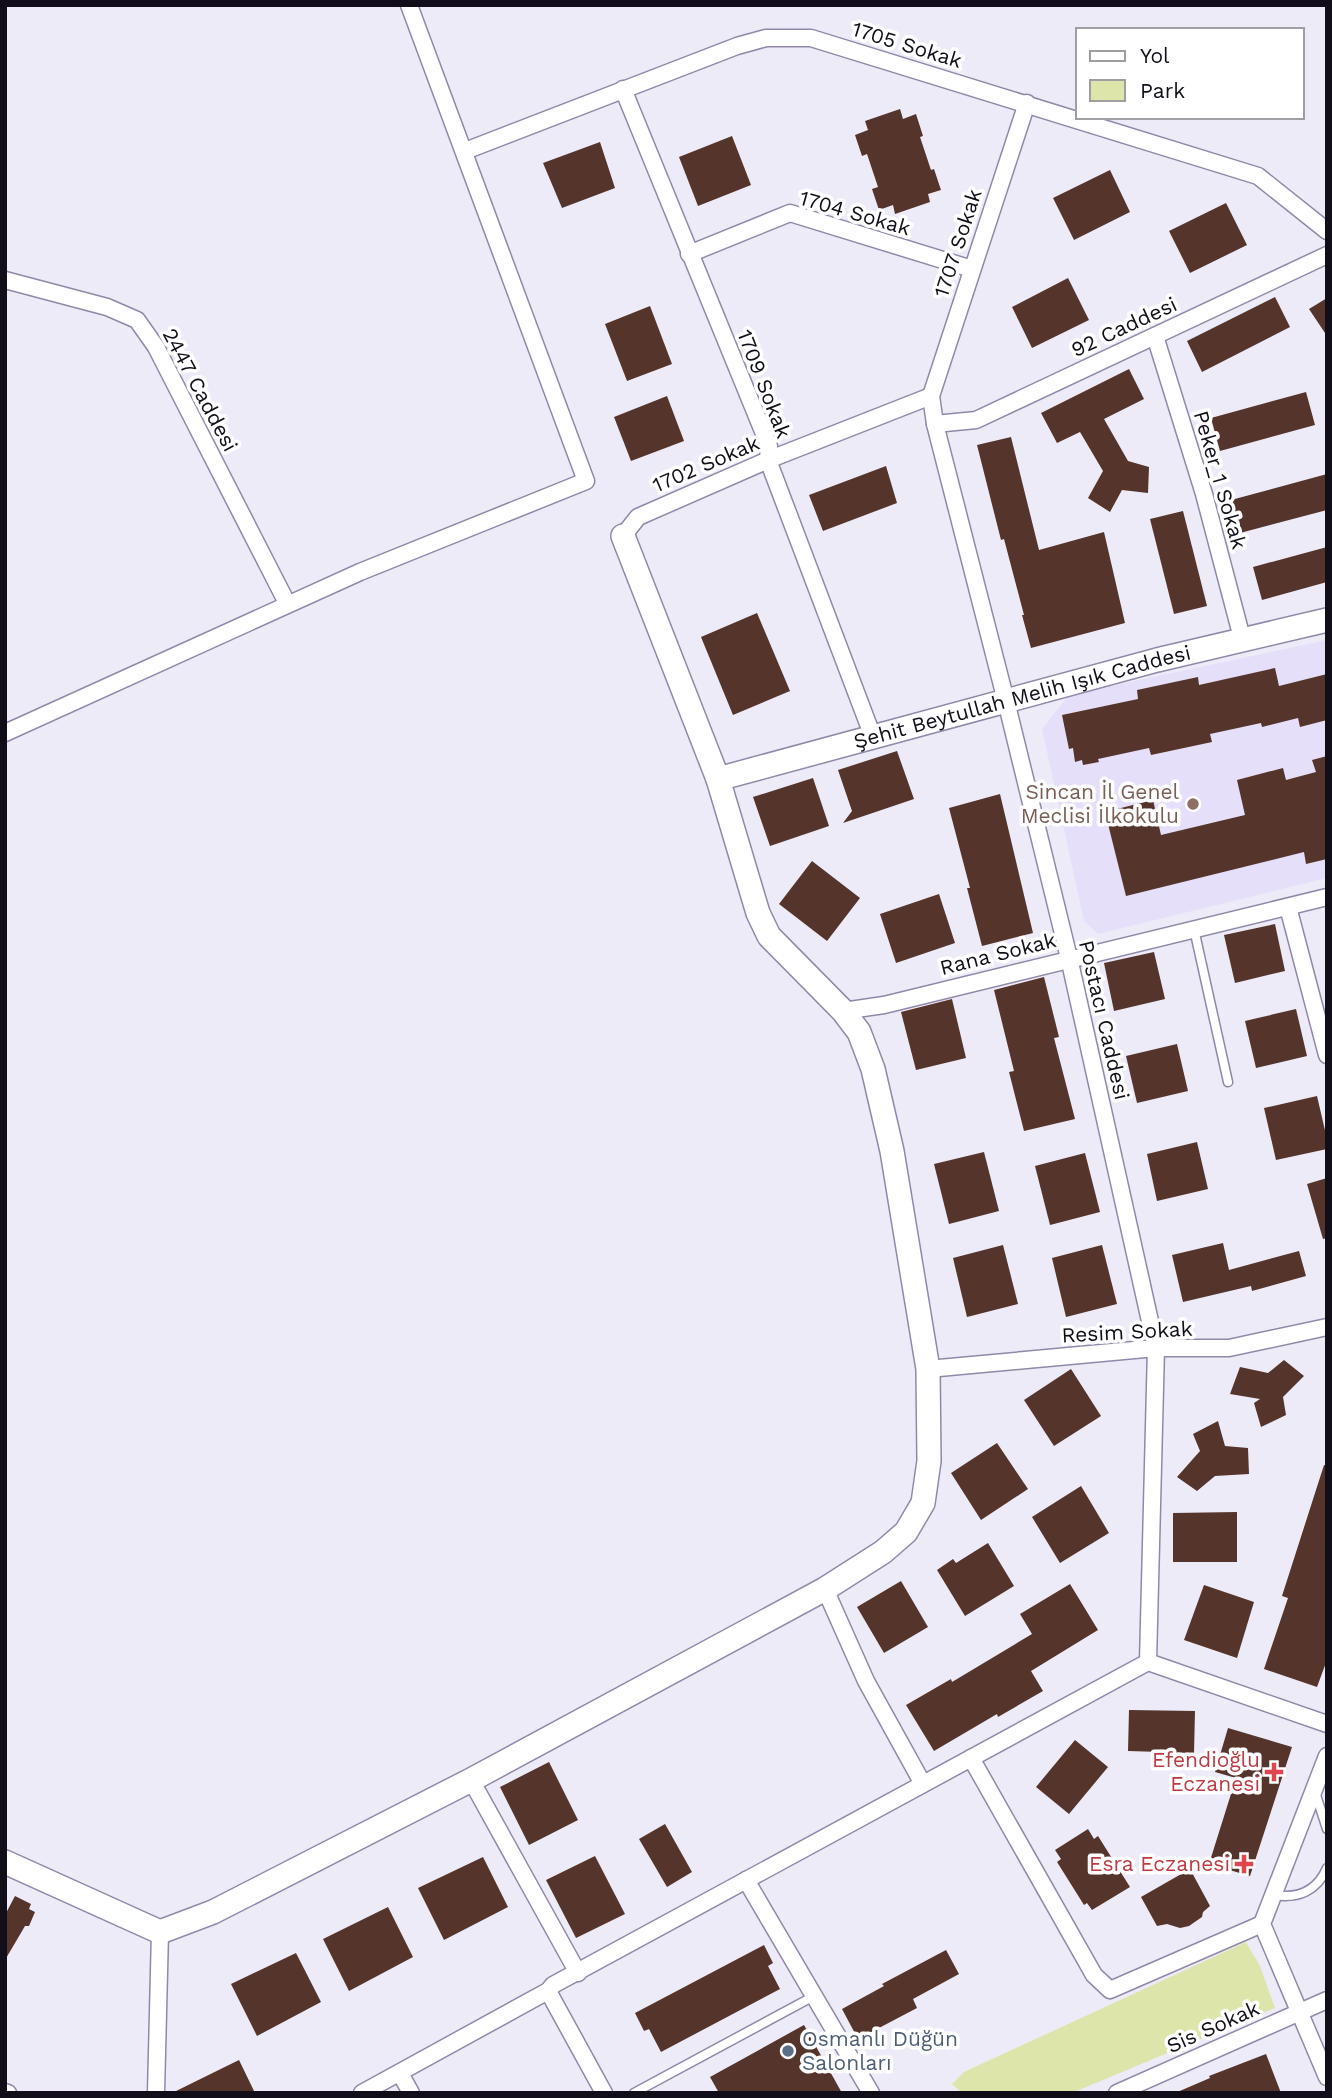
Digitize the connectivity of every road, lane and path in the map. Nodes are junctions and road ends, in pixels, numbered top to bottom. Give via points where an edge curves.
1 (409, 5) edge
2 (623, 89) junction
3 (1027, 103) junction
4 (1076, 118) edge
5 (1078, 119) edge
6 (465, 151) junction
7 (1327, 231) edge
8 (689, 254) junction
9 (1327, 255) edge
10 (972, 269) junction
11 (5, 280) edge
12 (1155, 335) junction
13 (931, 396) junction
14 (935, 424) junction
15 (768, 460) junction
16 (623, 536) joint
17 (288, 603) junction
18 (1327, 620) edge
19 (1242, 638) junction
20 (1006, 701) junction
21 (5, 733) edge
22 (873, 737) junction
23 (718, 779) junction
24 (1327, 897) edge
25 (1288, 906) junction
26 (1194, 929) junction
27 (1069, 958) junction
28 (843, 1011) junction
29 (1327, 1055) edge
30 (1228, 1082) dead end
31 (1327, 1327) edge
32 (1156, 1348) junction
33 (928, 1368) junction
34 (825, 1589) junction
35 (1148, 1662) junction
36 (1327, 1724) edge
37 (1327, 1756) edge
38 (971, 1758) junction
39 (471, 1780) junction
40 (923, 1784) junction
41 (1313, 1788) junction
42 (1327, 1829) edge
43 (5, 1862) edge
44 (1327, 1868) edge
45 (746, 1880) junction
46 (1274, 1895) junction
47 (1262, 1924) junction
48 (160, 1932) junction
49 (578, 1973) junction
50 (548, 1991) junction
51 (814, 1996) junction
52 (1327, 2000) edge
53 (1298, 2012) junction
54 (400, 2073) junction
55 (1327, 2077) edge
56 (156, 2093) edge
57 (362, 2093) edge
58 (411, 2093) edge
59 (604, 2093) edge
60 (634, 2093) edge
61 (871, 2093) edge
62 (1117, 2093) edge

1 - 6 street
2 - 3 street, 1705 Sokak via 766,38 811,38
2 - 6 street, 1705 Sokak
2 - 8 street, 1709 Sokak
3 - 4 street, 1705 Sokak
3 - 10 street, 1707 Sokak
5 - 7 street, 1705 Sokak via 1258,176
6 - 17 street via 586,481
8 - 10 street, 1704 Sokak via 790,213
8 - 15 street, 1709 Sokak via 769,446
9 - 12 street, 92 Caddesi
10 - 13 street, 1707 Sokak
11 - 17 street, 2447 Caddesi via 107,307 137,320 156,347
12 - 14 street, 92 Caddesi via 976,420
12 - 19 street, Peker_1 Sokak
13 - 14 street, Postacı Caddesi
13 - 15 street, 1702 Sokak
14 - 20 street, Postacı Caddesi
15 - 16 street, 1702 Sokak via 638,517
15 - 22 street, 1709 Sokak
16 - 23 street
17 - 21 street
18 - 19 street, Şehit Beytullah Melih Işık Caddesi
19 - 20 street, Şehit Beytullah Melih Işık Caddesi
20 - 22 street, Şehit Beytullah Melih Işık Caddesi
20 - 27 street, Postacı Caddesi
22 - 23 street, Şehit Beytullah Melih Işık Caddesi
23 - 28 street via 769,936
24 - 25 street, Rana Sokak
25 - 26 street, Rana Sokak
25 - 29 street
26 - 27 street, Rana Sokak
26 - 30 lane
27 - 28 street, Rana Sokak via 884,1005
27 - 32 street, Postacı Caddesi
28 - 33 street via 859,1032 876,1081
31 - 32 street, Resim Sokak via 1229,1348
32 - 33 street, Resim Sokak
32 - 35 street, Postacı Caddesi
33 - 34 street via 929,1461 923,1503 906,1532
34 - 39 street
34 - 40 street via 866,1681
35 - 36 street
35 - 38 street
37 - 41 street
38 - 40 street
38 - 47 street via 1094,1975 1110,1990
39 - 48 street via 214,1912
39 - 49 street
40 - 45 street
41 - 42 lane
41 - 46 street
43 - 48 street
44 - 46 lane via 1313,1889 1297,1896
45 - 49 street
45 - 51 street
46 - 47 street
47 - 53 street
48 - 56 street
49 - 50 street
50 - 54 street
50 - 59 street
51 - 60 lane
51 - 61 street
52 - 53 street, Sis Sokak
53 - 55 street
53 - 62 street, Sis Sokak
54 - 57 street
54 - 58 street

